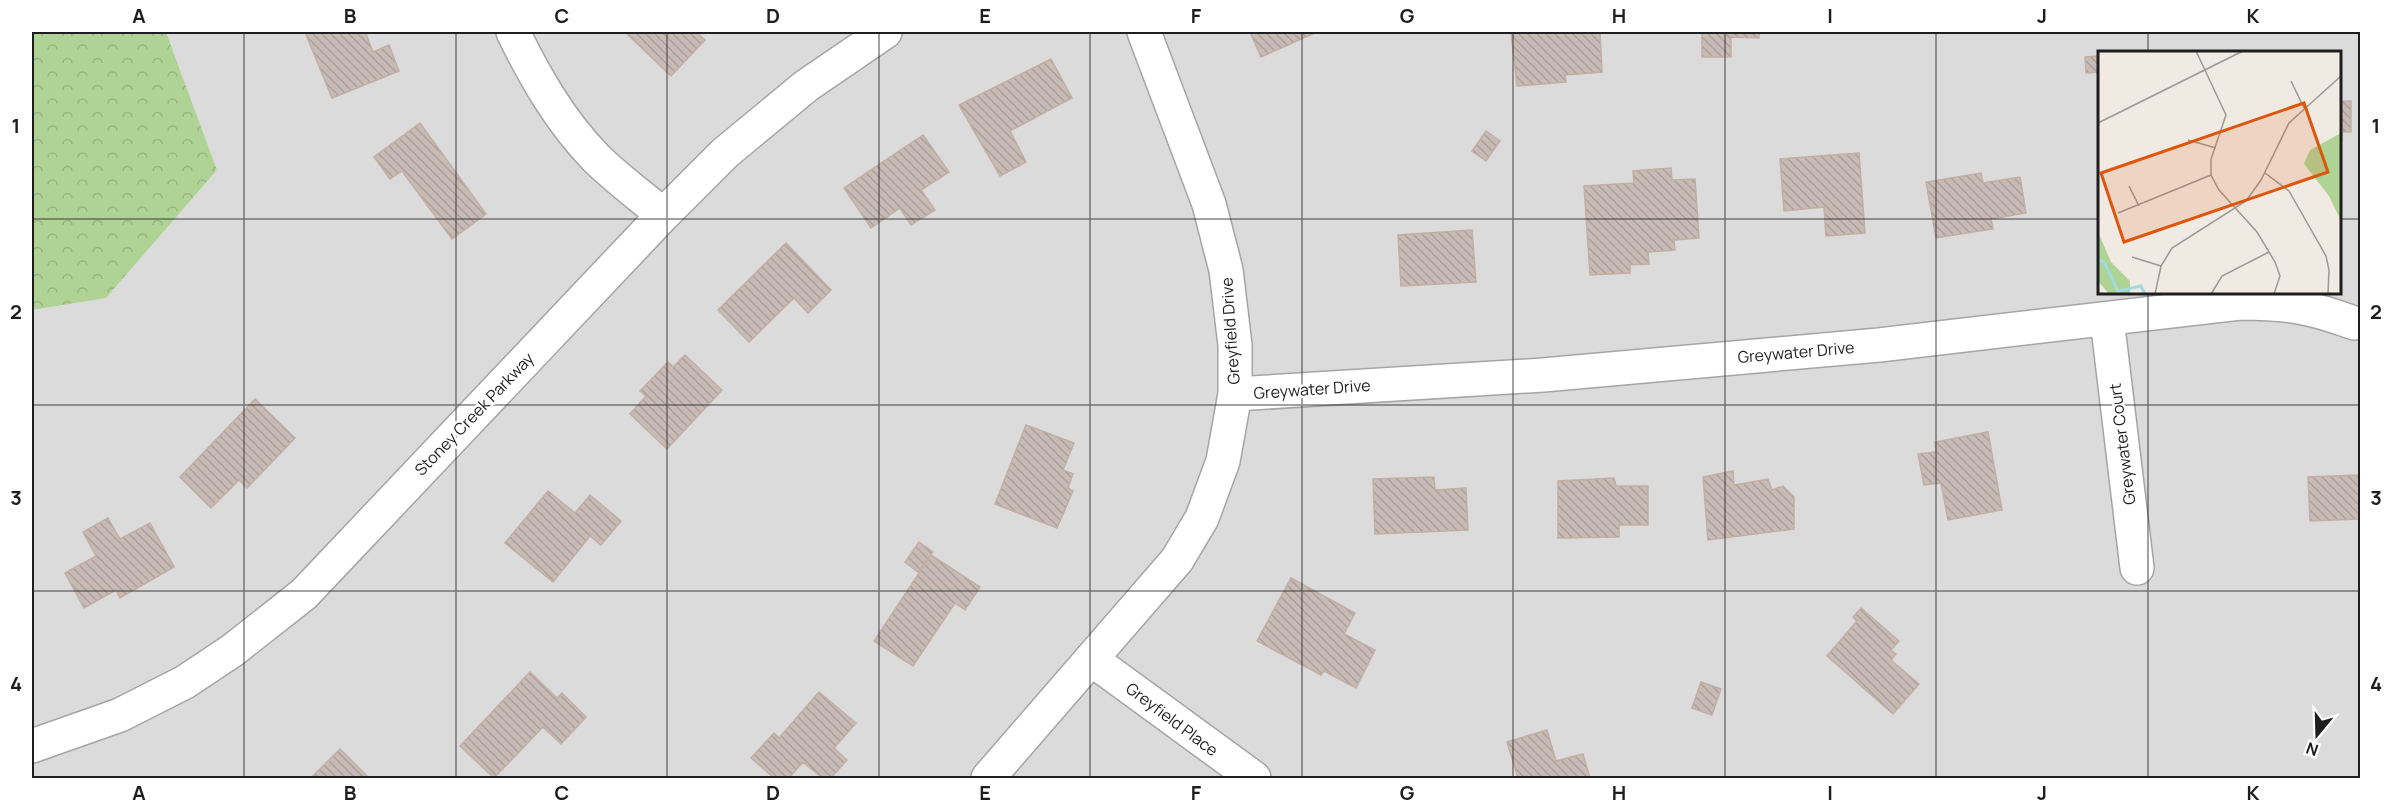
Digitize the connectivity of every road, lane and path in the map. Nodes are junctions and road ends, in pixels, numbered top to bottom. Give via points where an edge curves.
1 (513, 32) edge
2 (885, 32) edge
3 (1144, 32) edge
4 (663, 214) junction
5 (2107, 319) junction
6 (2354, 323) dead end
7 (1234, 394) junction
8 (2137, 568) dead end
9 (1091, 659) junction
10 (32, 746) edge
11 (988, 778) edge
12 (1254, 778) edge

1 - 4 street via 533,74 566,123 597,159
2 - 4 street, Stoney Creek Parkway via 806,87 726,153
3 - 7 street, Greyfield Drive via 1209,204 1226,270 1235,345
4 - 10 street, Stoney Creek Parkway via 304,594 185,682 120,715
5 - 6 street, Greywater Drive via 2240,303 2282,303 2315,308
5 - 7 street, Greywater Drive via 1647,366
5 - 8 street, Greywater Court
7 - 9 street, Greyfield Drive via 1223,461 1202,518 1177,560
9 - 11 street, Greyfield Drive
9 - 12 street, Greyfield Place

